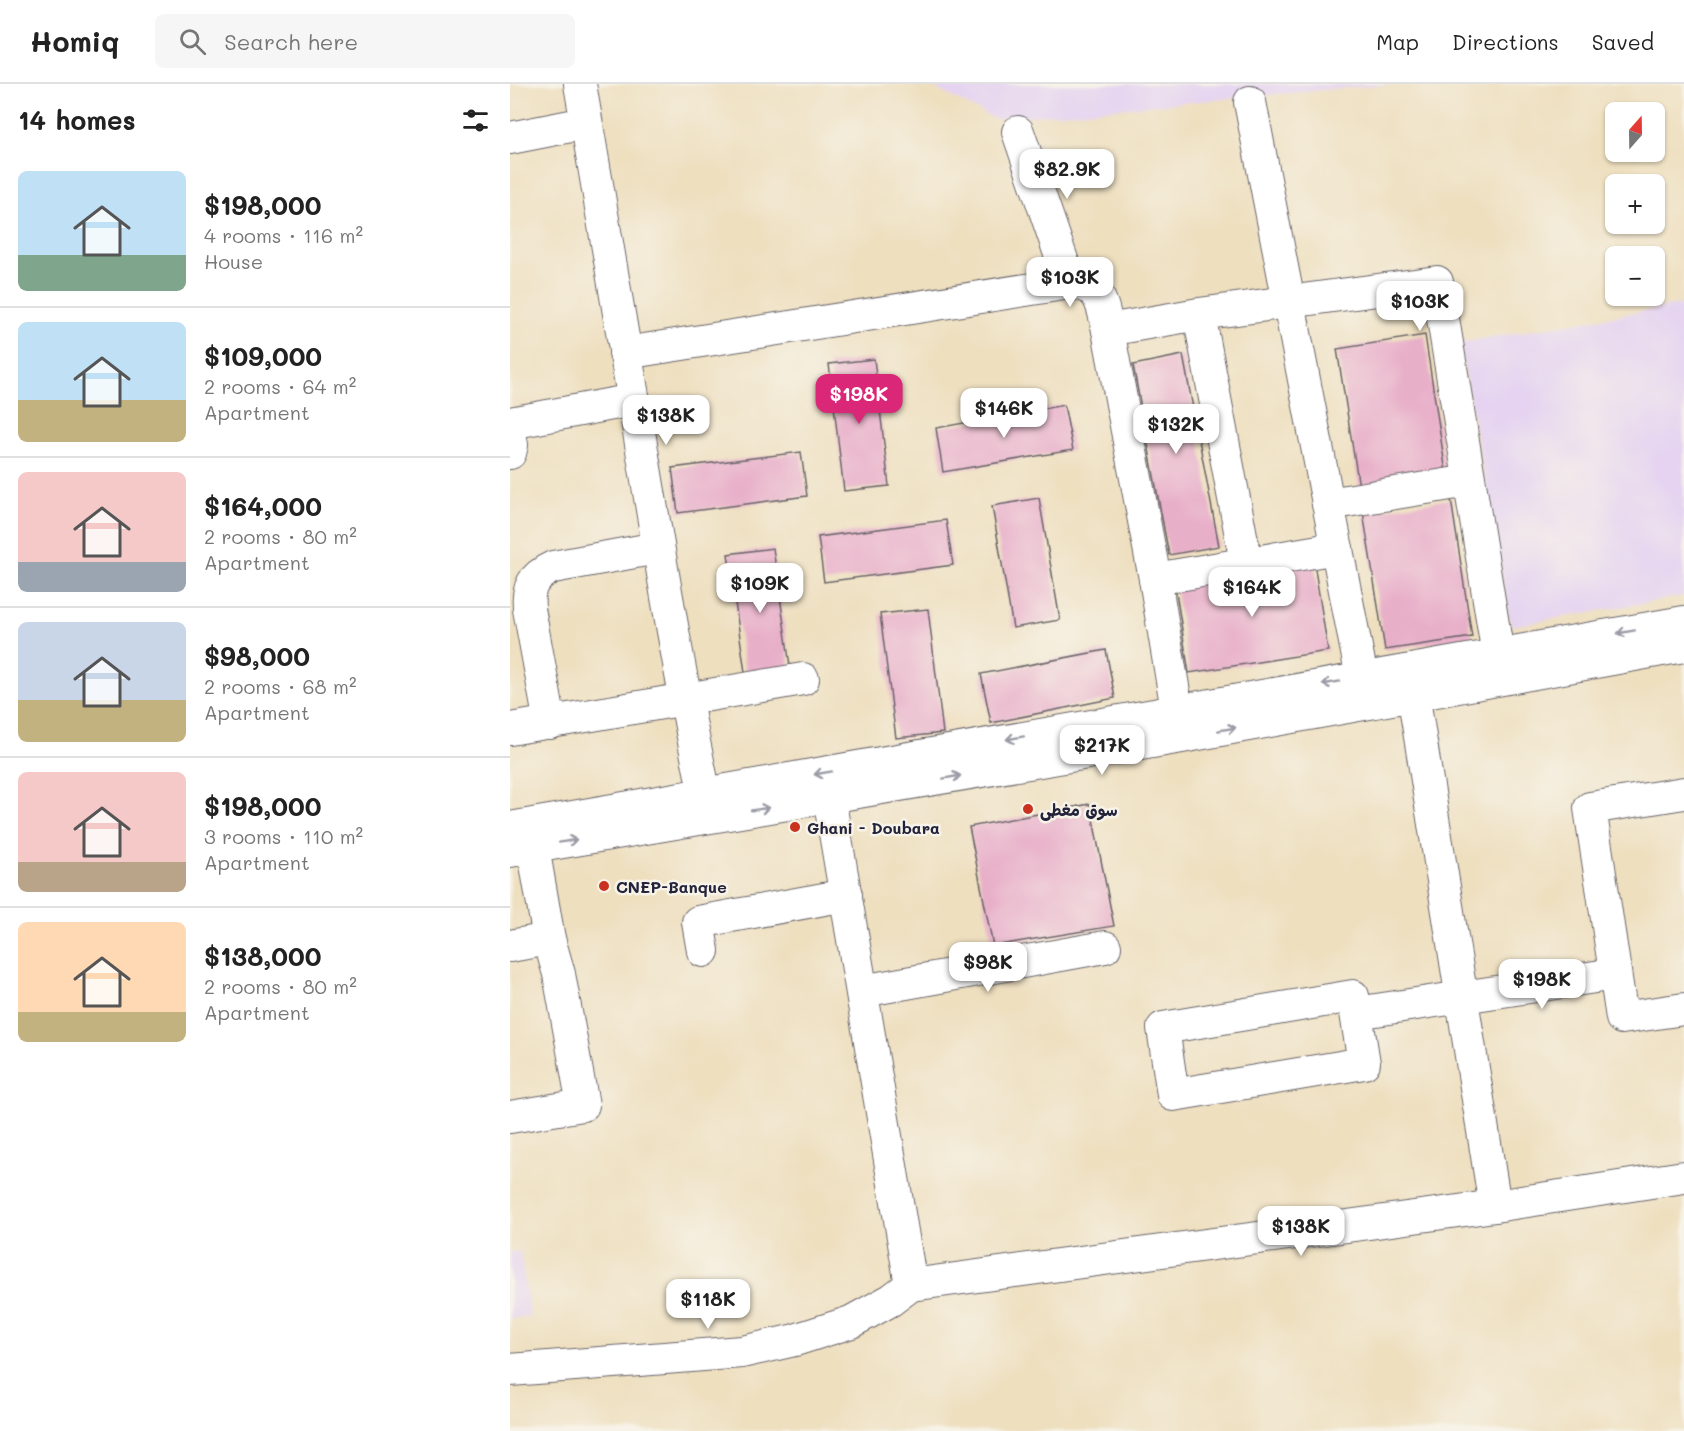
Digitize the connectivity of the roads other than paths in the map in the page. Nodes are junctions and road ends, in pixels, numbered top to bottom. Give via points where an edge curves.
1 (580, 84) edge
2 (1250, 102) dead end
3 (586, 123) junction
4 (1018, 132) dead end
5 (510, 138) edge
6 (1070, 283) junction
7 (1288, 301) junction
8 (1199, 314) junction
9 (1108, 330) junction
10 (625, 353) junction
11 (634, 400) junction
12 (510, 423) edge
13 (510, 433) edge
14 (510, 453) edge
15 (1469, 481) junction
16 (1329, 504) junction
17 (657, 548) junction
18 (1337, 548) junction
19 (1246, 562) junction
20 (1155, 579) junction
21 (1684, 622) edge
22 (1684, 646) edge
23 (1498, 655) junction
24 (1362, 678) junction
25 (803, 679) dead end
26 (1412, 683) junction
27 (685, 700) junction
28 (550, 723) junction
29 (1179, 723) junction
30 (510, 729) edge
31 (1684, 793) edge
32 (830, 797) junction
33 (707, 805) junction
34 (518, 842) edge
35 (846, 895) junction
36 (549, 939) junction
37 (510, 946) edge
38 (1105, 947) dead end
39 (703, 951) dead end
40 (1615, 974) junction
41 (862, 991) junction
42 (1461, 997) junction
43 (1684, 1009) edge
44 (1356, 1014) junction
45 (510, 1117) edge
46 (1684, 1177) edge
47 (1495, 1206) junction
48 (911, 1285) junction
49 (510, 1370) edge

1 - 3 street
2 - 7 street
3 - 5 street
3 - 10 street
4 - 6 street
6 - 9 street via 1089,287 1098,295
6 - 10 street
7 - 8 street
7 - 15 street via 1437,282
7 - 16 street
8 - 9 street
8 - 19 street
9 - 20 street
10 - 11 street
11 - 12 street
11 - 17 street
13 - 14 street
15 - 16 street
15 - 23 street
16 - 18 street
17 - 27 street
17 - 28 street via 553,567 532,582 529,609
18 - 19 street
18 - 24 street
19 - 20 street
20 - 29 street
21 -> 23 street
22 - 26 street
23 - 26 street
24 - 26 street
24 -> 29 street
25 - 27 street
29 -> 26 street
26 - 42 street
27 - 28 street
27 - 33 street
28 - 30 street
32 -> 29 street
29 -> 33 street
31 - 40 street via 1590,808
33 -> 32 street
32 - 35 street
33 - 34 street
34 - 36 street
35 - 39 street via 698,922
35 - 41 street
36 - 37 street
36 - 45 street via 583,1105
38 - 41 street
40 - 42 street
40 - 43 street via 1622,1018
41 - 48 street
42 - 44 street
42 - 47 street
44 - 44 street via 1353,996 1163,1028 1173,1095 1364,1063
46 - 47 street
47 - 48 street
48 - 49 street via 851,1322 742,1352

